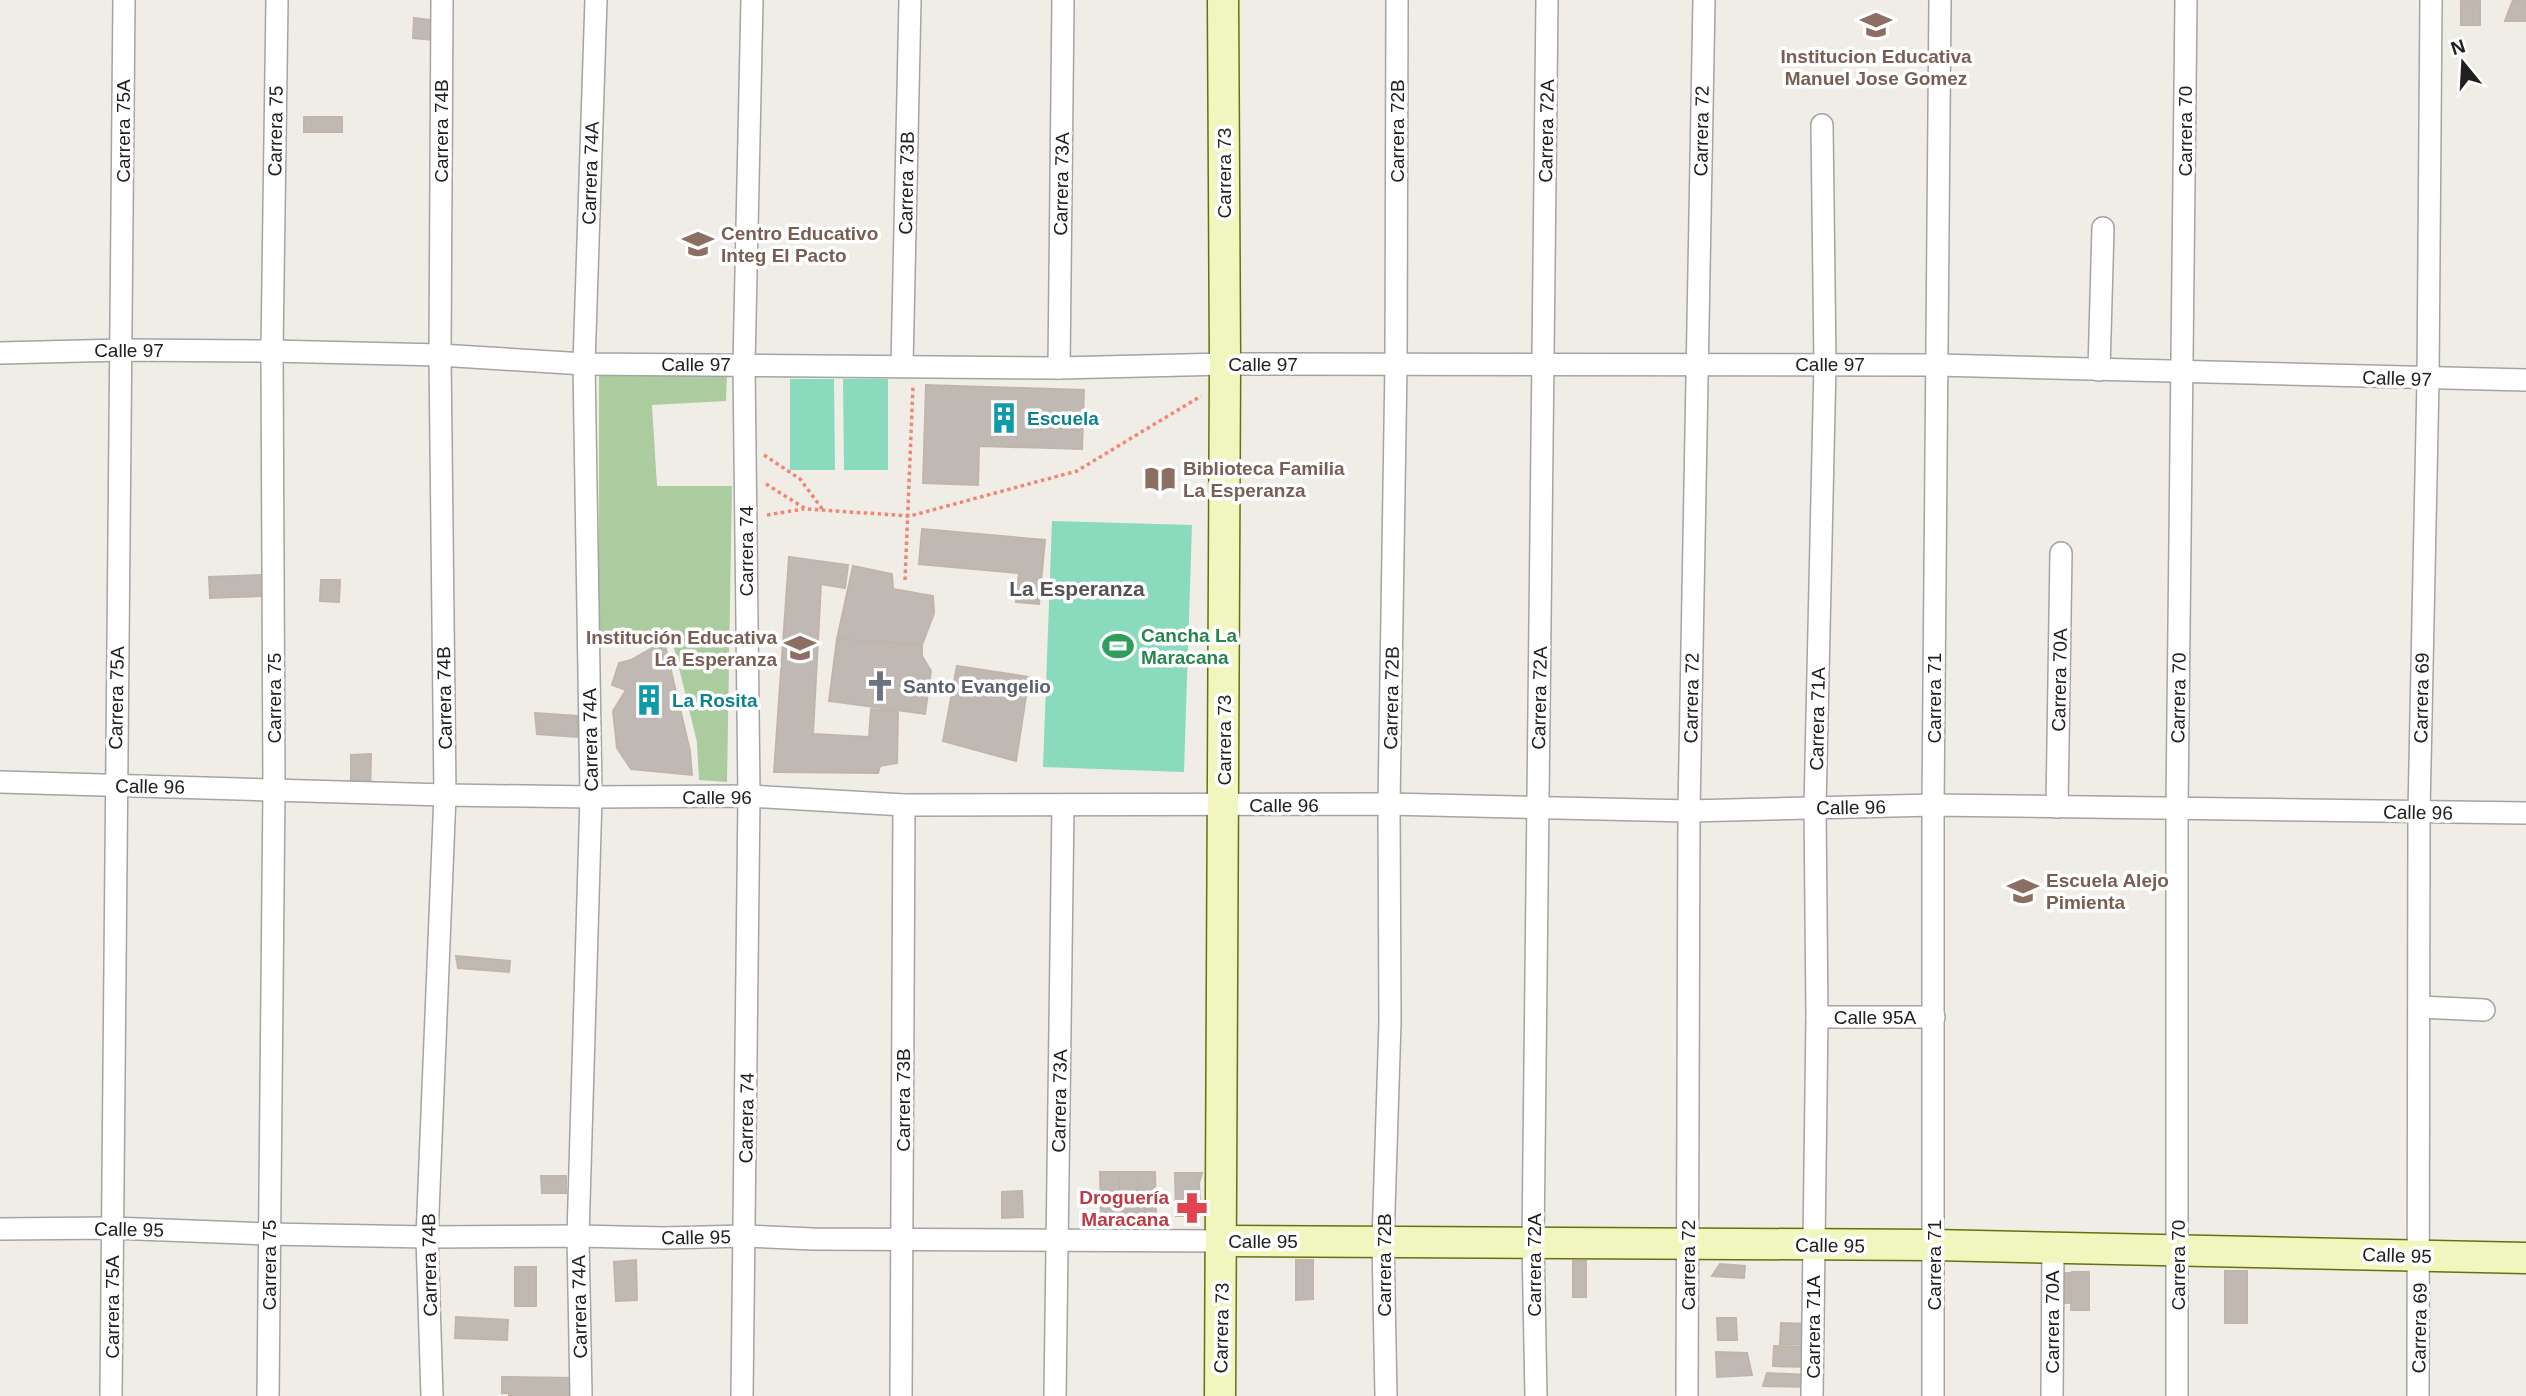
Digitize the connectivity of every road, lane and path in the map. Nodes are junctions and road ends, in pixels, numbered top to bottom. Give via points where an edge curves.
1 (124, 0) edge
2 (277, 0) edge
3 (442, 0) edge
4 (596, 0) edge
5 (752, 0) edge
6 (910, 0) edge
7 (1063, 0) edge
8 (1223, 0) edge
9 (1397, 0) edge
10 (1547, 0) edge
11 (1704, 0) edge
12 (1940, 0) edge
13 (2186, 0) edge
14 (2431, 0) edge
15 (1822, 125) dead end
16 (2103, 228) dead end
17 (122, 350) junction
18 (272, 351) junction
19 (0, 353) edge
20 (440, 355) junction
21 (584, 364) junction
22 (1697, 364) junction
23 (1825, 364) junction
24 (744, 365) junction
25 (1396, 365) junction
26 (1543, 365) junction
27 (1937, 365) junction
28 (908, 366) junction
29 (1059, 368) junction
30 (2099, 370) junction
31 (1225, 371) junction
32 (2183, 371) junction
33 (2428, 380) junction
34 (2526, 380) edge
35 (747, 448) junction
36 (747, 472) junction
37 (806, 509) junction
38 (823, 510) junction
39 (909, 516) junction
40 (746, 519) junction
41 (2062, 553) dead end
42 (905, 580) dead end
43 (0, 782) edge
44 (115, 785) junction
45 (274, 788) junction
46 (444, 795) junction
47 (749, 796) junction
48 (592, 797) junction
49 (1389, 804) junction
50 (904, 805) junction
51 (1224, 805) junction
52 (1933, 805) junction
53 (1063, 806) junction
54 (1815, 807) junction
55 (2057, 807) junction
56 (2177, 807) junction
57 (1537, 809) junction
58 (1689, 811) junction
59 (2419, 812) junction
60 (2526, 813) edge
61 (2420, 1007) junction
62 (2484, 1010) dead end
63 (1817, 1017) junction
64 (1934, 1017) junction
65 (112, 1228) junction
66 (0, 1229) edge
67 (269, 1234) junction
68 (578, 1236) junction
69 (745, 1236) junction
70 (427, 1237) junction
71 (903, 1239) junction
72 (1057, 1241) junction
73 (1222, 1241) junction
74 (1383, 1242) junction
75 (1533, 1243) junction
76 (1688, 1244) junction
77 (1813, 1244) junction
78 (1934, 1245) junction
79 (2053, 1248) junction
80 (2178, 1249) junction
81 (2420, 1256) junction
82 (2526, 1258) edge
83 (111, 1396) edge
84 (268, 1396) edge
85 (432, 1396) edge
86 (581, 1396) edge
87 (742, 1396) edge
88 (901, 1396) edge
89 (1055, 1396) edge
90 (1220, 1396) edge
91 (1386, 1396) edge
92 (1536, 1396) edge
93 (1687, 1396) edge
94 (1812, 1396) edge
95 (1933, 1396) edge
96 (2052, 1396) edge
97 (2177, 1396) edge
98 (2418, 1396) edge

1 - 17 street, Carrera 75A
2 - 18 street, Carrera 75
3 - 20 street, Carrera 74B
4 - 21 street, Carrera 74A
5 - 24 street, Carrera 74
6 - 28 street, Carrera 73B
7 - 29 street, Carrera 73A
8 - 31 street, Carrera 73
9 - 25 street, Carrera 72B
10 - 26 street, Carrera 72A
11 - 22 street, Carrera 72
12 - 27 street, Carrera 71
13 - 32 street, Carrera 70
14 - 33 street, Carrera 69
15 - 23 street, Carrera 71A
16 - 30 street
17 - 18 street, Calle 97
17 - 19 street, Calle 97
17 - 44 street, Carrera 75A
18 - 20 street, Calle 97
18 - 45 street, Carrera 75
20 - 21 street, Calle 97
20 - 46 street, Carrera 74B
21 - 24 street, Calle 97
21 - 48 street, Carrera 74A
22 - 23 street, Calle 97
22 - 26 street, Calle 97
22 - 58 street, Carrera 72
23 - 27 street, Calle 97
23 - 54 street, Carrera 71A
24 - 28 street, Calle 97
24 - 35 street, Carrera 74
25 - 26 street, Calle 97
25 - 31 street, Calle 97
25 - 49 street, Carrera 72B
26 - 57 street, Carrera 72A
27 - 30 street, Calle 97
27 - 52 street, Carrera 71
28 - 29 street, Calle 97
28 - 39 path
29 - 31 street, Calle 97
30 - 32 street, Calle 97
31 - 39 path via 1201,396 1077,471
31 - 51 street, Carrera 73
32 - 33 street, Calle 97
32 - 56 street, Carrera 70
33 - 34 street, Calle 97
33 - 59 street, Carrera 69
35 - 36 street, Carrera 74
35 - 38 path via 800,479
36 - 37 path
36 - 40 street, Carrera 74
37 - 38 path
37 - 40 path
38 - 39 path
39 - 42 path
40 - 47 street, Carrera 74
41 - 55 street, Carrera 70A
43 - 44 street, Calle 96
44 - 45 street, Calle 96
44 - 65 street, Carrera 75A
45 - 46 street, Calle 96
45 - 67 street, Carrera 75
46 - 48 street, Calle 96
46 - 70 street, Carrera 74B
47 - 48 street, Calle 96
47 - 50 street, Calle 96
47 - 69 street, Carrera 74
48 - 68 street, Carrera 74A
49 - 51 street, Calle 96
49 - 57 street, Calle 96
49 - 74 street, Carrera 72B via 1390,1021
50 - 53 street, Calle 96
50 - 71 street, Carrera 73B
51 - 53 street, Calle 96
51 - 73 street, Carrera 73
52 - 54 street, Calle 96
52 - 55 street, Calle 96
52 - 64 street, Carrera 71
53 - 72 street, Carrera 73A
54 - 58 street, Calle 96
54 - 63 street, Carrera 71A
55 - 56 street, Calle 96
56 - 59 street, Calle 96
56 - 80 street, Carrera 70
57 - 58 street, Calle 96
57 - 75 street, Carrera 72A
58 - 76 street, Carrera 72
59 - 60 street, Calle 96
59 - 61 street, Carrera 69
61 - 62 street
61 - 81 street, Carrera 69
63 - 64 street, Calle 95A
63 - 77 street, Carrera 71A
64 - 78 street, Carrera 71
65 - 66 street, Calle 95
65 - 67 street, Calle 95
65 - 83 street, Carrera 75A
67 - 70 street, Calle 95
67 - 84 street, Carrera 75
68 - 69 street, Calle 95
68 - 70 street, Calle 95
68 - 86 street, Carrera 74A
69 - 71 street, Calle 95
69 - 87 street, Carrera 74
70 - 85 street, Carrera 74B
71 - 72 street, Calle 95
71 - 88 street, Carrera 73B
72 - 73 street, Calle 95
72 - 89 street, Carrera 73A
73 - 74 street, Calle 95
73 - 90 street, Carrera 73
74 - 75 street, Calle 95
74 - 91 street, Carrera 72B
75 - 76 street, Calle 95
75 - 92 street, Carrera 72A
76 - 77 street, Calle 95
76 - 93 street, Carrera 72
77 - 78 street, Calle 95
77 - 94 street, Carrera 71A
78 - 79 street, Calle 95
78 - 95 street, Carrera 71
79 - 80 street, Calle 95
79 - 96 street, Carrera 70A
80 - 81 street, Calle 95
80 - 97 street, Carrera 70
81 - 82 street, Calle 95
81 - 98 street, Carrera 69

